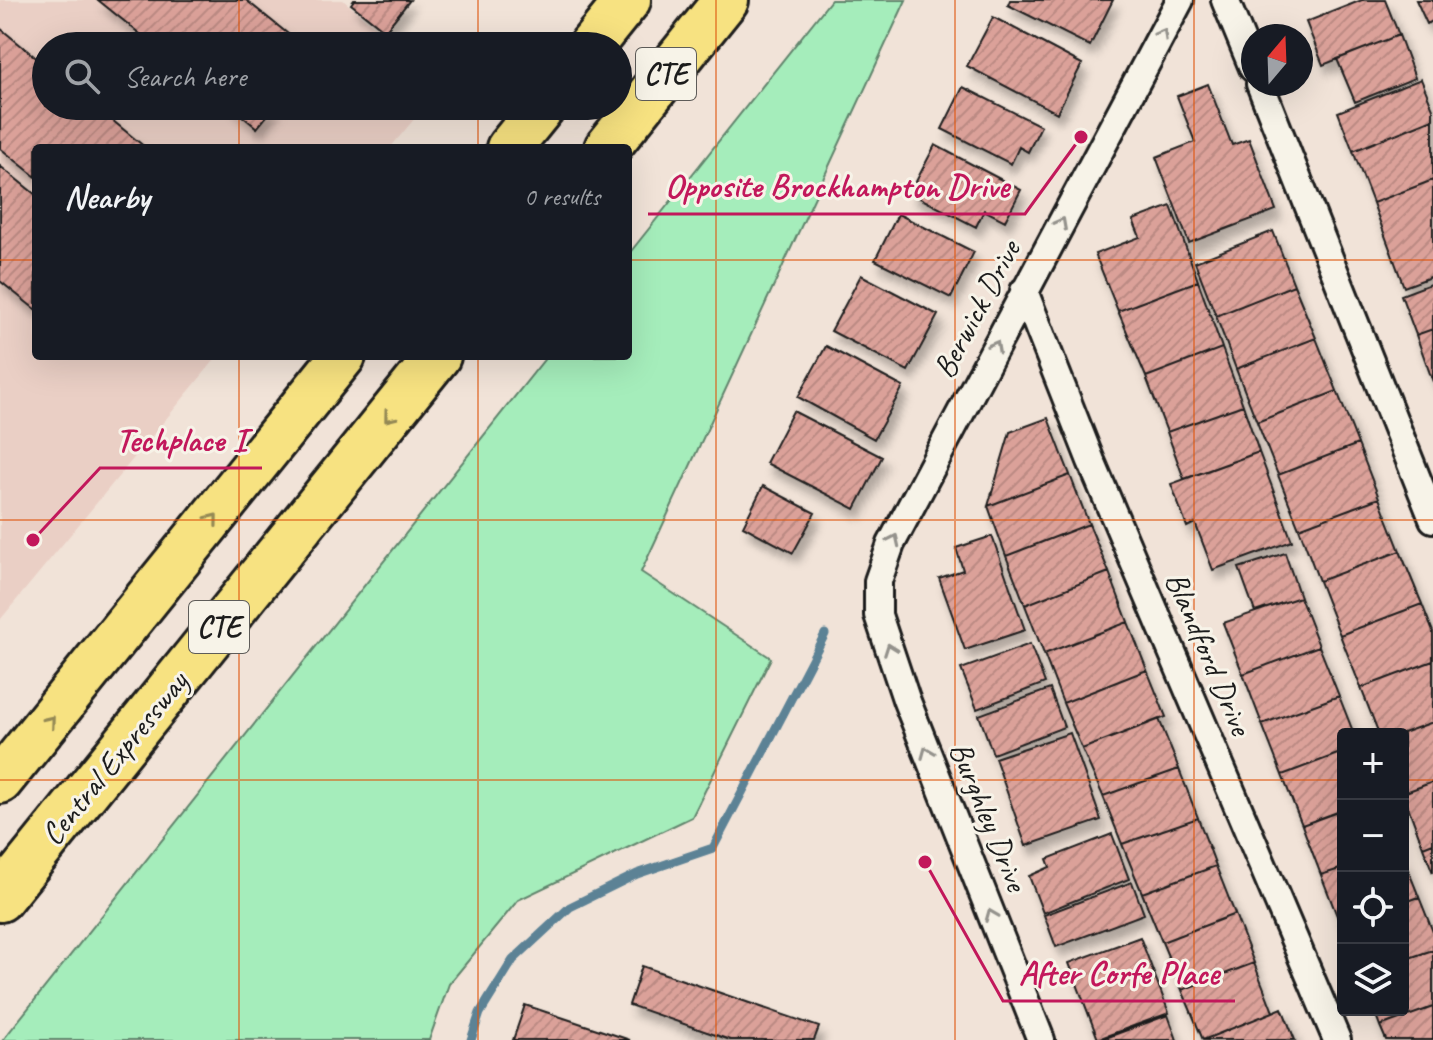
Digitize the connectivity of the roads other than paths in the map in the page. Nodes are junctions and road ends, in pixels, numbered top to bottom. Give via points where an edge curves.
1 (628, 0) edge
2 (726, 0) edge
3 (1180, 0) edge
4 (1225, 0) edge
5 (602, 32) edge
6 (1241, 39) edge
7 (1265, 96) edge
8 (632, 117) edge
9 (532, 120) edge
10 (630, 120) edge
11 (512, 144) edge
12 (610, 144) edge
13 (1024, 291) junction
14 (340, 360) edge
15 (435, 360) edge
16 (1433, 519) edge
17 (878, 615) joint
18 (0, 781) edge
19 (0, 899) edge
20 (1041, 1040) edge
21 (1337, 1040) edge

1 - 5 highway, CTE
2 - 8 highway, CTE
13 -> 3 street, Berwick Drive
4 - 6 street
7 - 16 street
9 - 11 highway
10 - 12 highway, CTE
17 -> 13 street, Berwick Drive via 878,581 891,544
13 - 21 street, Blandford Drive
18 -> 14 highway, CTE
15 -> 19 highway, Central Expressway / CTE
20 -> 17 street, Burghley Drive

